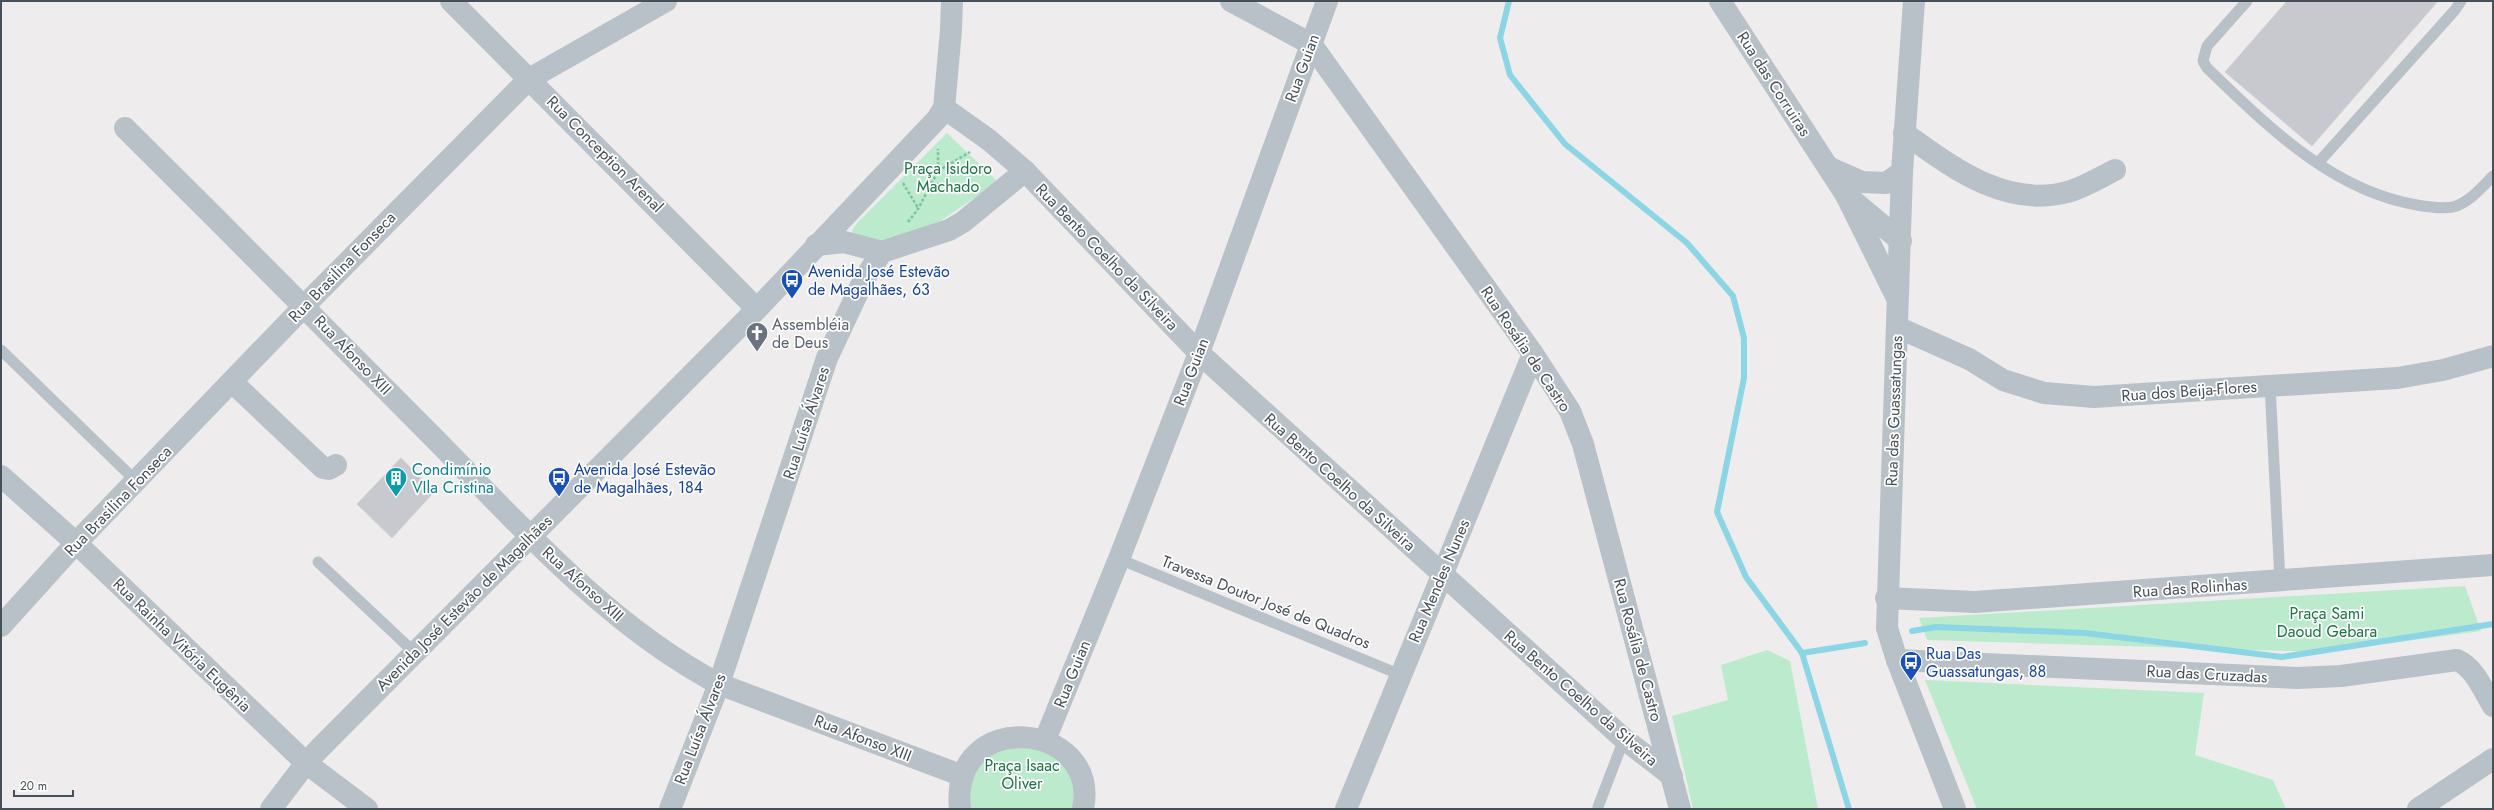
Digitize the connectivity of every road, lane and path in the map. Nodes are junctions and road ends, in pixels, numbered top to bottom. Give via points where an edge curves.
1 (451, 1) edge
2 (666, 1) edge
3 (952, 1) edge
4 (1231, 1) edge
5 (1327, 1) edge
6 (1720, 1) edge
7 (1914, 1) edge
8 (2247, 1) edge
9 (2461, 1) edge
10 (1311, 44) junction
11 (529, 79) junction
12 (940, 113) junction
13 (125, 128) dead end
14 (1904, 132) junction
15 (990, 140) junction
16 (2318, 163) junction
17 (893, 165) junction
18 (1828, 167) junction
19 (2115, 170) dead end
20 (938, 171) junction
21 (1025, 171) junction
22 (1902, 172) junction
23 (2493, 176) edge
24 (932, 183) junction
25 (1846, 195) junction
26 (994, 196) junction
27 (918, 209) junction
28 (905, 225) dead end
29 (1901, 241) junction
30 (816, 245) junction
31 (882, 252) junction
32 (1898, 301) junction
33 (305, 305) junction
34 (757, 309) junction
35 (1897, 327) junction
36 (1, 350) edge
37 (1199, 353) junction
38 (1533, 354) junction
39 (2493, 356) edge
40 (232, 382) junction
41 (2270, 385) junction
42 (336, 465) dead end
43 (1, 476) edge
44 (137, 482) junction
45 (530, 536) junction
46 (76, 543) junction
47 (1119, 560) junction
48 (318, 562) dead end
49 (2493, 565) edge
50 (1442, 575) junction
51 (2280, 581) junction
52 (1886, 598) junction
53 (1, 626) edge
54 (414, 652) junction
55 (1897, 660) junction
56 (1401, 675) junction
57 (719, 684) junction
58 (2493, 706) edge
59 (1624, 739) junction
60 (1045, 740) junction
61 (2493, 759) edge
62 (306, 763) junction
63 (963, 776) junction
64 (1672, 776) junction
65 (1598, 807) dead end
66 (271, 809) edge
67 (368, 809) edge
68 (670, 809) edge
69 (960, 809) edge
70 (1083, 809) edge
71 (1346, 809) edge
72 (1680, 809) edge
73 (1955, 809) edge
74 (2418, 809) edge

1 - 11 street, Rua Conception Arenal
2 - 11 street, Rua Brasilina Fonseca
3 - 12 street via 951,30
4 - 10 street, Rua Rosália de Castro
5 - 10 street, Rua Guian
6 - 18 street, Rua das Corruiras
7 - 14 street, Rua das Guassatungas
8 - 16 lane via 2207,46 2203,61 2207,68 2273,131
9 - 16 lane
10 - 37 street, Rua Guian
10 - 38 street, Rua Rosália de Castro
11 - 33 street, Rua Brasilina Fonseca
11 - 34 street, Rua Conception Arenal
12 - 15 street
12 - 17 street, Avenida José Estevão de Magalhães
12 - 20 path
13 - 33 street, Rua Afonso XIII
14 - 19 street via 1960,173 1998,190 2039,196 2070,191
14 - 22 street, Rua das Guassatungas
15 - 20 path
15 - 21 street
16 - 23 lane via 2357,188 2395,201 2435,208 2453,207 2469,199
17 - 27 path
17 - 30 street, Avenida José Estevão de Magalhães
18 - 22 street via 1862,182 1886,183
18 - 25 street, Rua das Corruiras
20 - 24 path
21 - 26 street
21 - 37 street, Rua Bento Coelho da Silveira
22 - 29 street, Rua das Guassatungas
24 - 26 path
24 - 27 path
25 - 29 street, Rua das Corruiras
25 - 32 street
26 - 31 street via 963,222 949,230
27 - 28 path
29 - 32 street, Rua das Guassatungas
30 - 31 street via 844,242
30 - 34 street, Avenida José Estevão de Magalhães
31 - 57 street, Rua Luísa Álvares via 864,279 827,358
32 - 35 street, Rua das Guassatungas
33 - 40 street, Rua Brasilina Fonseca
33 - 45 street, Rua Afonso XIII
34 - 45 street, Avenida José Estevão de Magalhães
35 - 41 street, Rua dos Beija-Flores via 1968,359 2004,380 2044,393 2094,397
35 - 52 street, Rua das Guassatungas
36 - 44 lane
37 - 47 street, Rua Guian
37 - 50 street, Rua Bento Coelho da Silveira
38 - 50 street, Rua Mendes Nunes
38 - 64 street, Rua Rosália de Castro via 1570,411 1583,444
39 - 41 street, Rua dos Beija-Flores via 2443,370 2397,378
40 - 42 street via 323,468 329,469
40 - 44 street, Rua Brasilina Fonseca
41 - 51 lane
43 - 46 street, Rua Rainha Vitória Eugênia
44 - 46 street, Rua Brasilina Fonseca
45 - 54 street, Avenida José Estevão de Magalhães
45 - 57 street, Rua Afonso XIII via 640,633 680,664
46 - 53 street, Rua Brasilina Fonseca
46 - 62 street, Rua Rainha Vitória Eugênia
47 - 56 lane, Travessa Doutor José de Quadros
47 - 60 street, Rua Guian
48 - 54 lane
49 - 51 street, Rua das Rolinhas
50 - 56 street, Rua Mendes Nunes
50 - 59 street, Rua Bento Coelho da Silveira
51 - 52 street, Rua das Rolinhas via 1975,602
52 - 55 street, Rua das Guassatungas via 1887,628
54 - 62 street, Avenida José Estevão de Magalhães
55 - 58 street, Rua das Cruzadas via 2297,678 2341,676 2457,660 2472,672
55 - 73 street, Rua das Guassatungas
56 - 71 street, Rua Mendes Nunes
57 - 63 street, Rua Afonso XIII
57 - 68 street, Rua Luísa Álvares
59 - 64 street, Rua Bento Coelho da Silveira
59 - 65 lane
60 - 63 street via 1026,736 1006,738 988,745 973,759
60 - 70 street via 1062,750 1074,764 1082,782
61 - 74 street
62 - 66 street, Avenida José Estevão de Magalhães
62 - 67 street, Rua Rainha Vitória Eugênia
63 - 69 street via 959,795
64 - 72 street, Rua Rosália de Castro

